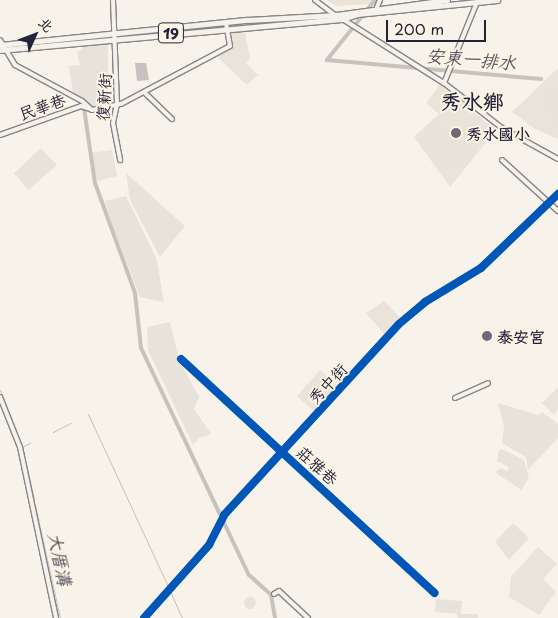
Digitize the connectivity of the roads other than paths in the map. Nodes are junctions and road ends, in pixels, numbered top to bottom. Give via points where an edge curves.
1 (113, 0) edge
2 (315, 0) edge
3 (380, 0) edge
4 (446, 0) edge
5 (497, 0) edge
6 (477, 1) edge
7 (376, 9) junction
8 (336, 15) junction
9 (342, 19) junction
10 (257, 22) junction
11 (226, 25) junction
12 (116, 35) junction
13 (1, 46) edge
14 (444, 84) junction
15 (144, 92) junction
16 (118, 104) junction
17 (92, 110) junction
18 (172, 119) dead end
19 (0, 135) edge
20 (558, 159) edge
21 (120, 160) dead end
22 (502, 160) dead end
23 (558, 194) edge
24 (550, 204) junction
25 (558, 211) edge
26 (180, 360) dead end
27 (488, 383) dead end
28 (0, 397) edge
29 (455, 398) dead end
30 (282, 451) junction
31 (435, 593) dead end
32 (274, 594) dead end
33 (56, 618) edge
34 (144, 618) edge
35 (308, 618) edge

1 - 12 street, 復新街
2 - 8 street
3 - 7 street
4 - 7 main road, 19
5 - 6 main road, 19
6 - 7 main road, 19
6 - 14 street
7 - 8 main road, 19
7 - 9 main road, 19
8 - 9 street
8 - 10 main road, 19
9 - 10 main road, 19
9 - 14 street
10 - 11 main road, 19
11 - 12 main road, 19
11 - 15 street, 民華巷 via 230,46
12 - 13 main road, 19
12 - 16 street, 復新街
13 - 17 street via 15,65 82,101
14 - 20 street via 502,128
15 - 16 street, 民華巷
15 - 18 street
16 - 17 street, 民華巷
16 - 21 street, 復新街 via 112,123
17 - 19 street, 民華巷 via 81,106
22 - 24 street
23 - 24 street, 秀中街
24 - 25 street
24 - 30 street, 秀中街 via 481,268 425,302 399,324
26 - 30 street, 莊雅巷
27 - 29 street
28 - 33 street via 20,447
30 - 31 street, 莊雅巷
30 - 34 street, 秀中街 via 224,515 209,545
32 - 35 street via 279,591

